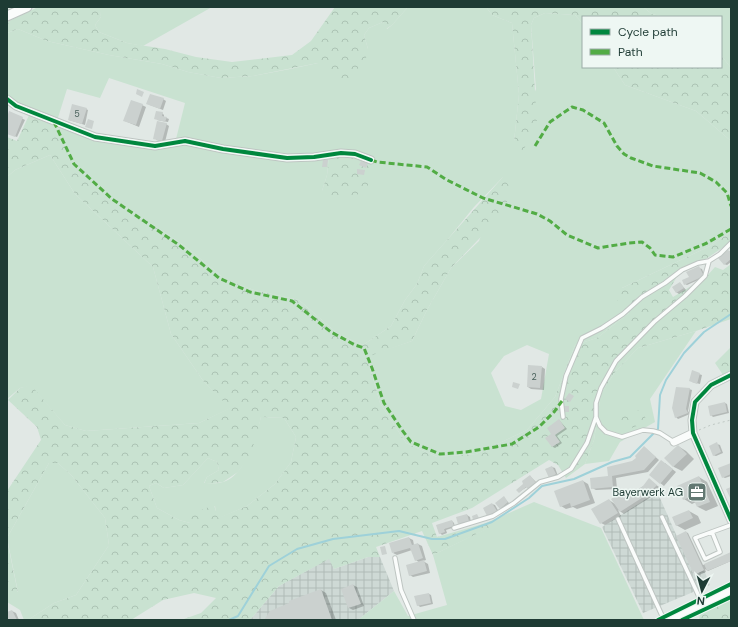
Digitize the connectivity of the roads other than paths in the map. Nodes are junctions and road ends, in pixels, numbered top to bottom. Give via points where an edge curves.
1 (27, 7) edge
2 (7, 16) edge
3 (7, 99) edge
4 (370, 160) dead end
5 (731, 243) edge
6 (709, 261) junction
7 (731, 375) edge
8 (596, 416) junction
9 (563, 417) dead end
10 (693, 433) junction
11 (674, 442) joint
12 (662, 517) dead end
13 (618, 519) dead end
14 (731, 520) edge
15 (731, 525) edge
16 (454, 528) dead end
17 (712, 532) junction
18 (395, 558) dead end
19 (731, 590) edge
20 (702, 603) junction
21 (414, 620) edge
22 (665, 620) edge

1 - 2 main road
3 - 4 street via 16,106 95,137 155,146 185,141 279,157 355,154
5 - 6 lane
6 - 8 lane via 705,276 616,361 601,388 596,403
6 - 9 lane via 682,270 665,284 642,297 623,314 582,338 566,376 562,399
7 - 10 street via 711,385 695,402
8 - 11 lane via 600,426 614,436 622,437 643,430 660,433
8 - 16 lane via 587,443 571,469 558,477 540,482 493,516
10 - 11 street
10 - 14 street
12 - 20 lane
13 - 22 lane
15 - 17 lane
17 - 17 lane via 695,538 705,559 720,552
18 - 21 lane via 401,590
19 - 20 main road
20 - 22 main road

